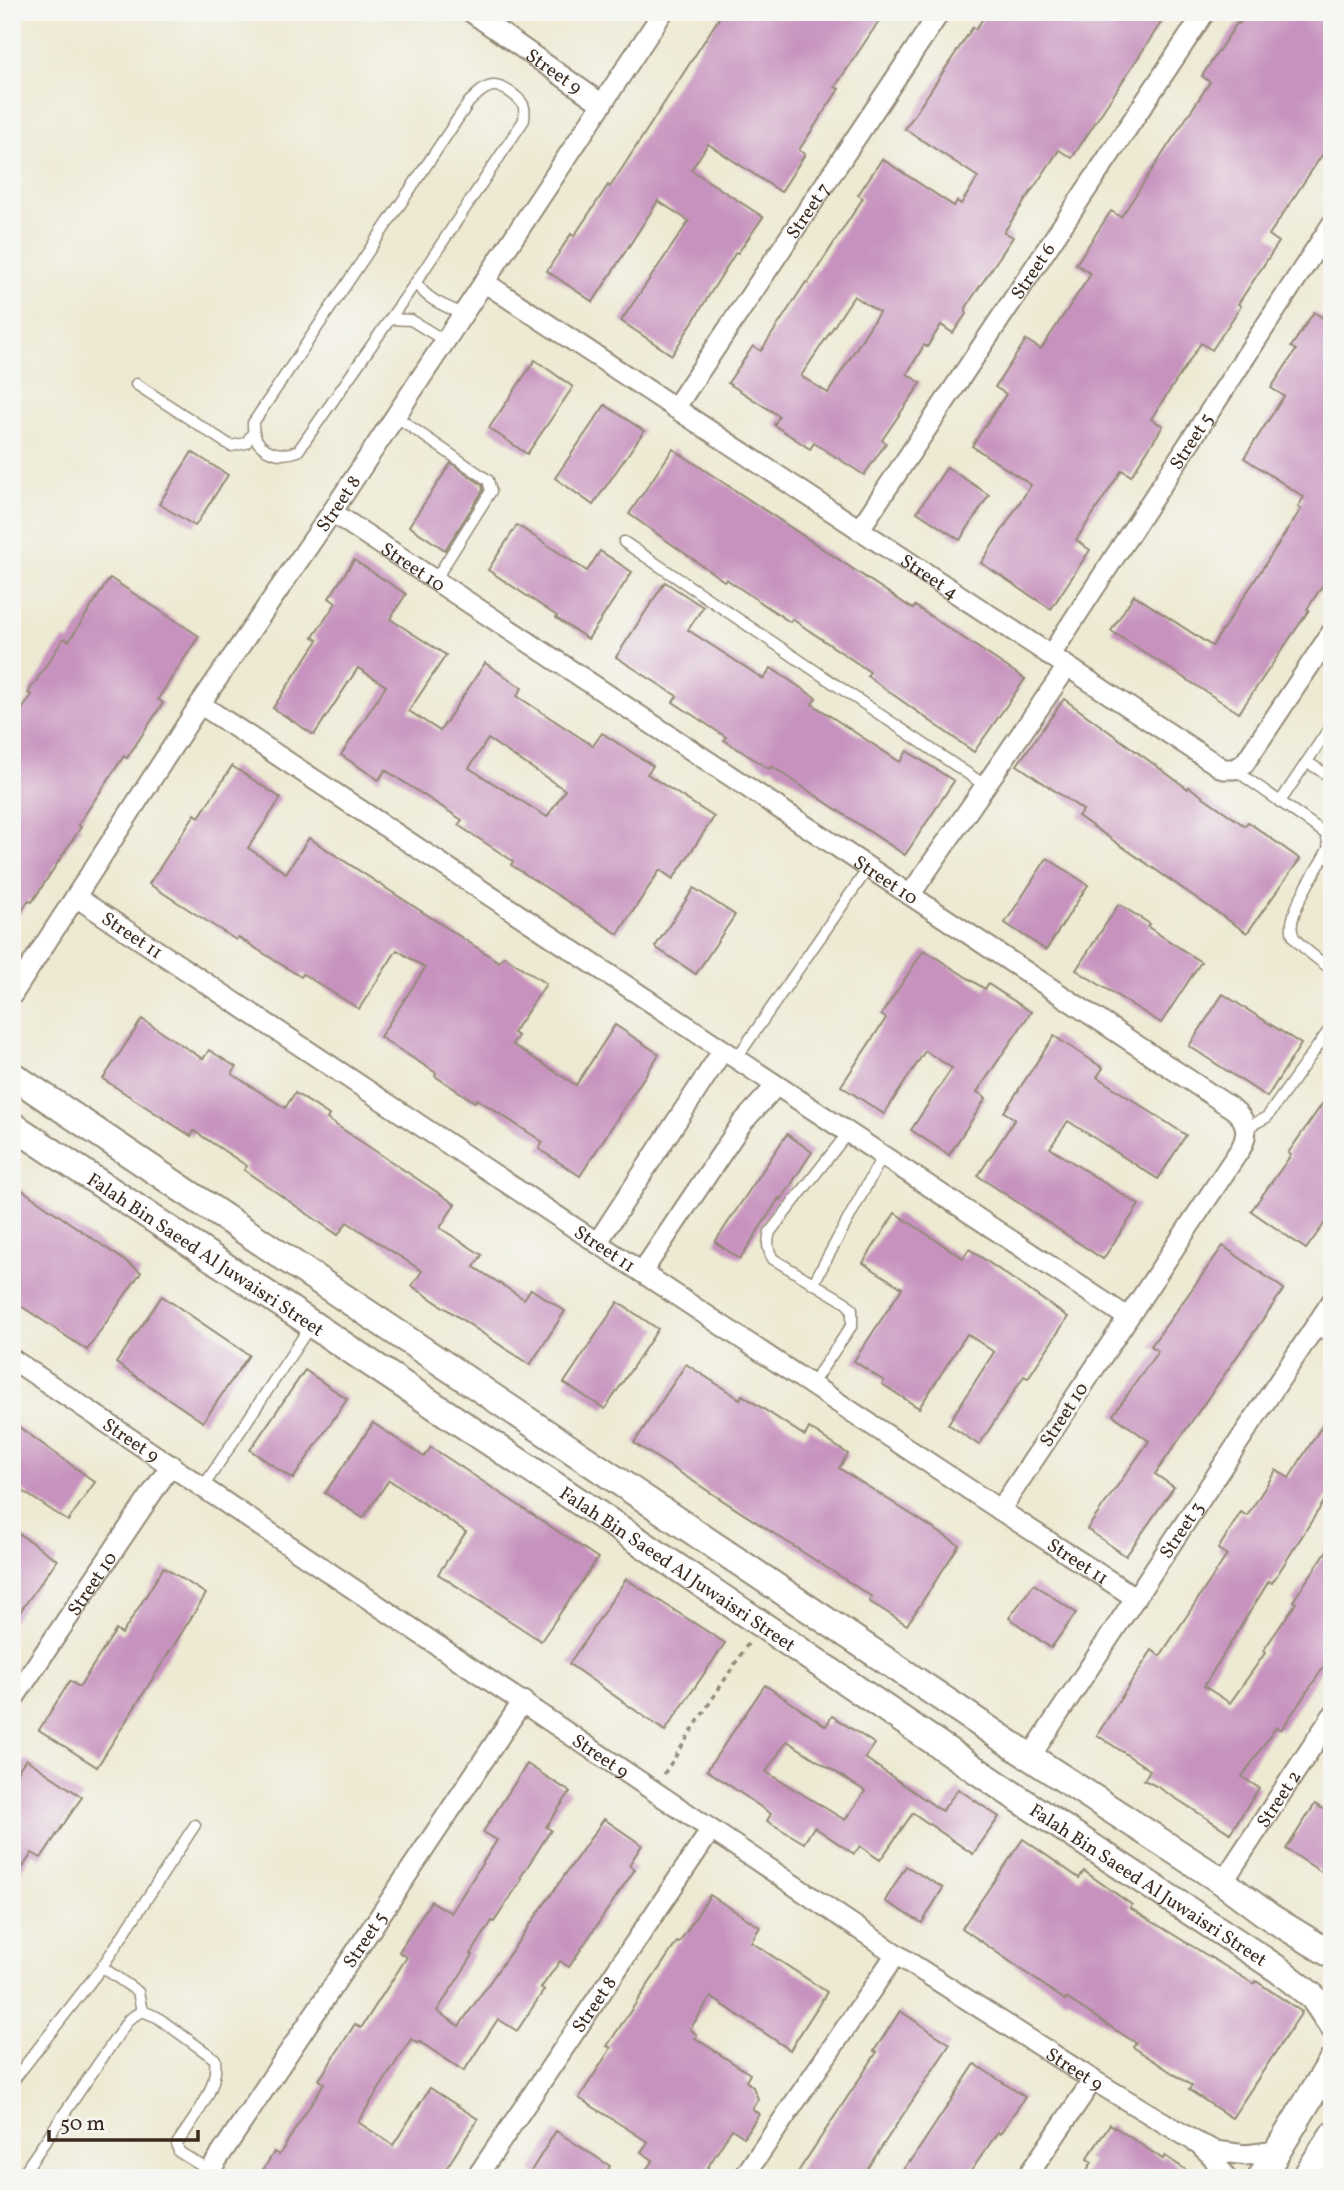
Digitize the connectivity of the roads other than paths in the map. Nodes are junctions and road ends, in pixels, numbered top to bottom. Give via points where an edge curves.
1 (471, 12) edge
2 (663, 12) edge
3 (940, 12) edge
4 (1205, 12) edge
5 (602, 104) junction
6 (1332, 225) edge
7 (416, 282) junction
8 (484, 282) junction
9 (463, 314) junction
10 (390, 319) junction
11 (445, 341) junction
12 (136, 384) dead end
13 (675, 408) junction
14 (395, 416) junction
15 (253, 434) junction
16 (332, 512) junction
17 (859, 530) junction
18 (624, 542) dead end
19 (435, 580) junction
20 (1332, 632) edge
21 (1050, 656) junction
22 (1067, 667) junction
23 (201, 704) junction
24 (1332, 724) edge
25 (1307, 762) junction
26 (1234, 769) junction
27 (1332, 778) edge
28 (985, 786) junction
29 (1280, 802) junction
30 (869, 867) junction
31 (910, 895) junction
32 (76, 897) junction
33 (1332, 970) edge
34 (12, 995) edge
35 (1332, 1026) edge
36 (730, 1055) junction
37 (12, 1075) edge
38 (776, 1086) junction
39 (12, 1125) edge
40 (1246, 1128) junction
41 (847, 1134) junction
42 (882, 1157) junction
43 (187, 1193) junction
44 (161, 1225) junction
45 (597, 1243) junction
46 (642, 1272) junction
47 (813, 1284) junction
48 (1332, 1301) edge
49 (1127, 1317) junction
50 (311, 1325) junction
51 (1314, 1328) junction
52 (1332, 1339) edge
53 (12, 1359) edge
54 (811, 1385) junction
55 (171, 1465) junction
56 (203, 1487) junction
57 (1000, 1510) junction
58 (1136, 1598) junction
59 (907, 1674) junction
60 (523, 1701) junction
61 (12, 1702) edge
62 (878, 1703) junction
63 (1332, 1716) edge
64 (1030, 1757) junction
65 (195, 1825) dead end
66 (710, 1830) junction
67 (1223, 1882) junction
68 (1301, 1936) junction
69 (896, 1954) junction
70 (1332, 1955) edge
71 (102, 1967) junction
72 (1279, 1970) junction
73 (142, 2011) junction
74 (1332, 2025) edge
75 (1332, 2061) edge
76 (1093, 2080) junction
77 (12, 2082) edge
78 (1332, 2136) edge
79 (1196, 2142) junction
80 (1277, 2151) junction
81 (207, 2174) edge
82 (20, 2178) edge
83 (476, 2178) edge
84 (743, 2178) edge
85 (1026, 2178) edge
86 (1226, 2178) edge
87 (1261, 2178) edge
88 (1305, 2178) edge

1 - 5 street, Street 9
2 - 5 street, Street 8
3 - 13 street, Street 7
4 - 17 street, Street 6
5 - 8 street, Street 8
6 - 21 street, Street 5
7 - 9 lane via 428,297
7 - 10 lane
7 - 15 lane via 524,120 523,103 501,87 483,89 470,102 253,424
8 - 9 street, Street 8
8 - 13 street, Street 4
9 - 11 street, Street 8
10 - 11 lane via 411,320
10 - 15 lane via 298,451 276,455
11 - 14 street, Street 8
12 - 15 lane via 231,446 246,443
13 - 17 street, Street 4
14 - 16 street, Street 8
14 - 19 lane via 488,480 491,491
16 - 19 street, Street 10
16 - 23 street, Street 8
17 - 21 street, Street 4
18 - 28 lane
19 - 30 street, Street 10
20 - 26 street via 1247,760
21 - 22 street, Street 4
22 - 26 street, Street 4 via 1217,767
22 - 28 street
23 - 32 street, Street 8
23 - 36 street
24 - 25 lane
25 - 27 lane
25 - 29 lane
26 - 29 lane
28 - 31 street
29 - 33 lane via 1326,834 1329,847 1291,925 1294,938
30 - 31 street, Street 10
30 - 36 lane
31 - 40 street, Street 10 via 1233,1109
32 - 34 street, Street 8
32 - 45 street, Street 11
35 - 40 lane via 1267,1117
36 - 38 street
36 - 45 street
37 - 43 street, Falah Bin Saeed Al Juwaisri Street
38 - 41 street
38 - 46 street via 742,1123
39 - 44 street, Falah Bin Saeed Al Juwaisri Street
40 - 49 street, Street 10 via 1241,1148
41 - 42 street
41 - 47 lane via 767,1241 772,1259
42 - 47 lane
42 - 49 street
43 - 44 street via 185,1212
43 - 59 street, Falah Bin Saeed Al Juwaisri Street
44 - 50 street, Falah Bin Saeed Al Juwaisri Street
45 - 46 street, Street 11
46 - 54 street, Street 11
47 - 54 lane via 849,1305 854,1314 852,1325
48 - 51 street, Street 3
49 - 57 street, Street 10
50 - 56 lane
50 - 62 street, Falah Bin Saeed Al Juwaisri Street
51 - 52 lane
51 - 58 street, Street 3
53 - 55 street, Street 9
54 - 57 street, Street 11
55 - 56 street, Street 9
55 - 61 street, Street 10
56 - 60 street, Street 9
57 - 58 street, Street 11
58 - 64 street, Street 3
59 - 62 street via 880,1678 875,1687
59 - 64 street, Falah Bin Saeed Al Juwaisri Street
60 - 66 street, Street 9
60 - 81 street, Street 5
62 - 72 street, Falah Bin Saeed Al Juwaisri Street
63 - 67 street, Street 2
64 - 67 street, Falah Bin Saeed Al Juwaisri Street
65 - 71 lane
66 - 69 street, Street 9
66 - 83 street, Street 8
67 - 68 street, Falah Bin Saeed Al Juwaisri Street
68 - 70 street, Falah Bin Saeed Al Juwaisri Street
68 - 72 street via 1300,1954
69 - 76 street, Street 9
69 - 84 street
71 - 73 lane via 138,1992
71 - 77 lane
72 - 74 street, Falah Bin Saeed Al Juwaisri Street via 1313,1997
73 - 81 lane via 215,2059 208,2094 177,2144 179,2152
73 - 82 lane via 129,2020
75 - 80 street
76 - 79 street, Street 9
76 - 85 street
78 - 88 street
79 - 80 street, Street 9 via 1230,2154
79 - 86 street, Street 9
80 - 87 street

